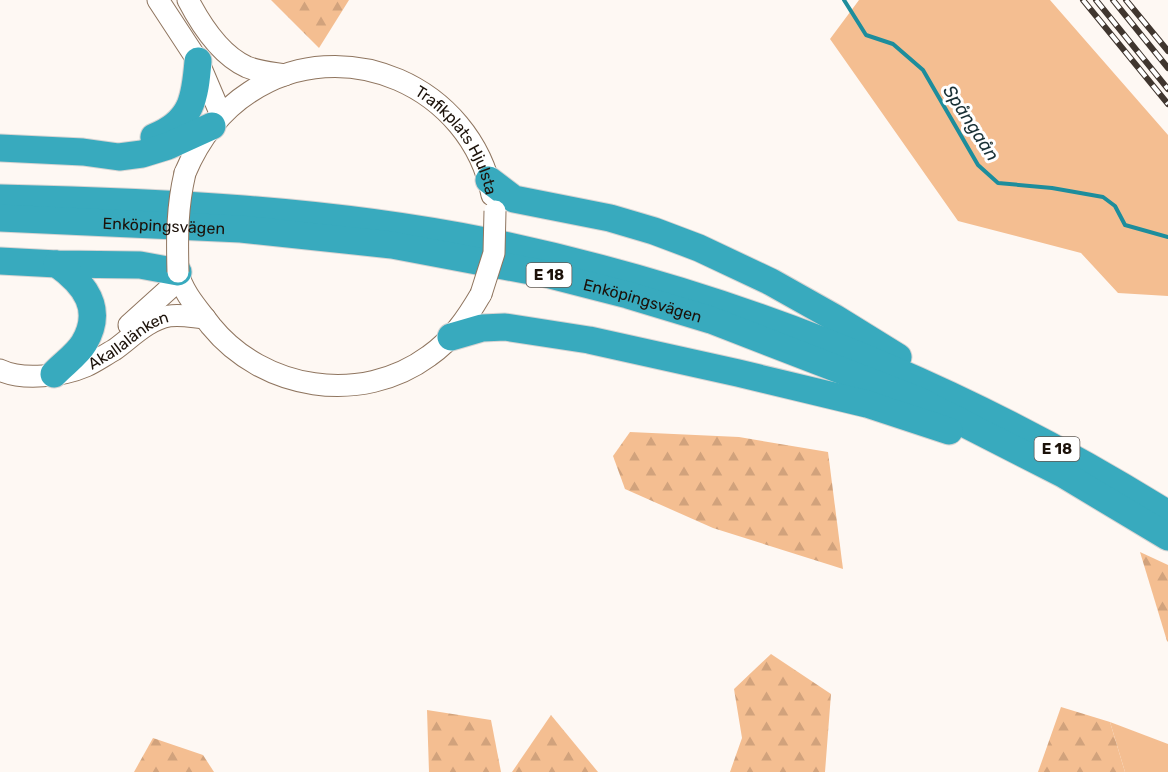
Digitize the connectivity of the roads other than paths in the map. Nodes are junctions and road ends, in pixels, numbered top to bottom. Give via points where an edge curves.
1 (158, 0) edge
2 (188, 0) edge
3 (198, 61) junction
4 (285, 75) junction
5 (216, 121) junction
6 (0, 148) edge
7 (83, 152) junction
8 (489, 180) junction
9 (0, 198) edge
10 (0, 218) edge
11 (0, 261) edge
12 (57, 264) junction
13 (179, 275) junction
14 (205, 318) junction
15 (452, 337) junction
16 (0, 370) edge
17 (54, 374) junction
18 (996, 417) junction
19 (1063, 474) junction
20 (1168, 514) edge
21 (1168, 537) edge

1 - 3 main road
2 - 4 main road via 199,22 234,60 248,68
3 - 5 main road
3 - 7 highway via 196,91 182,122 139,143
4 - 5 main road, Trafikplats Hjulsta via 250,91
4 - 8 main road, Trafikplats Hjulsta via 320,67 345,67 398,79 429,96 461,126 476,148
5 - 7 highway via 168,146 142,154 119,157
5 - 13 main road, Trafikplats Hjulsta, bridge via 185,173 176,225
6 - 7 highway
8 - 15 main road, Trafikplats Hjulsta, bridge via 495,211 494,253 481,294
8 - 18 highway via 514,199 610,218 699,248 835,318
9 - 18 highway, Enköpingsvägen / E 18 via 275,212 483,241 606,269 774,321
10 - 19 highway, Enköpingsvägen / E 18 via 241,229 392,246 546,274 711,320 813,358 918,400
11 - 12 highway
12 - 13 highway via 140,265
12 - 17 highway via 86,290 91,327 83,345
13 - 14 main road, Trafikplats Hjulsta
13 - 17 main road, Akallalänken via 163,296 112,339
14 - 15 main road, Trafikplats Hjulsta via 249,361 293,381 321,386 349,386 402,372 429,357
14 - 17 main road, Akallalänken via 167,316 86,366
15 - 19 highway via 482,328 505,327 590,340 738,373 867,404
16 - 17 main road, Akallalänken via 31,377
18 - 20 highway, Enköpingsvägen / E 18
19 - 21 highway, Enköpingsvägen / E 18

